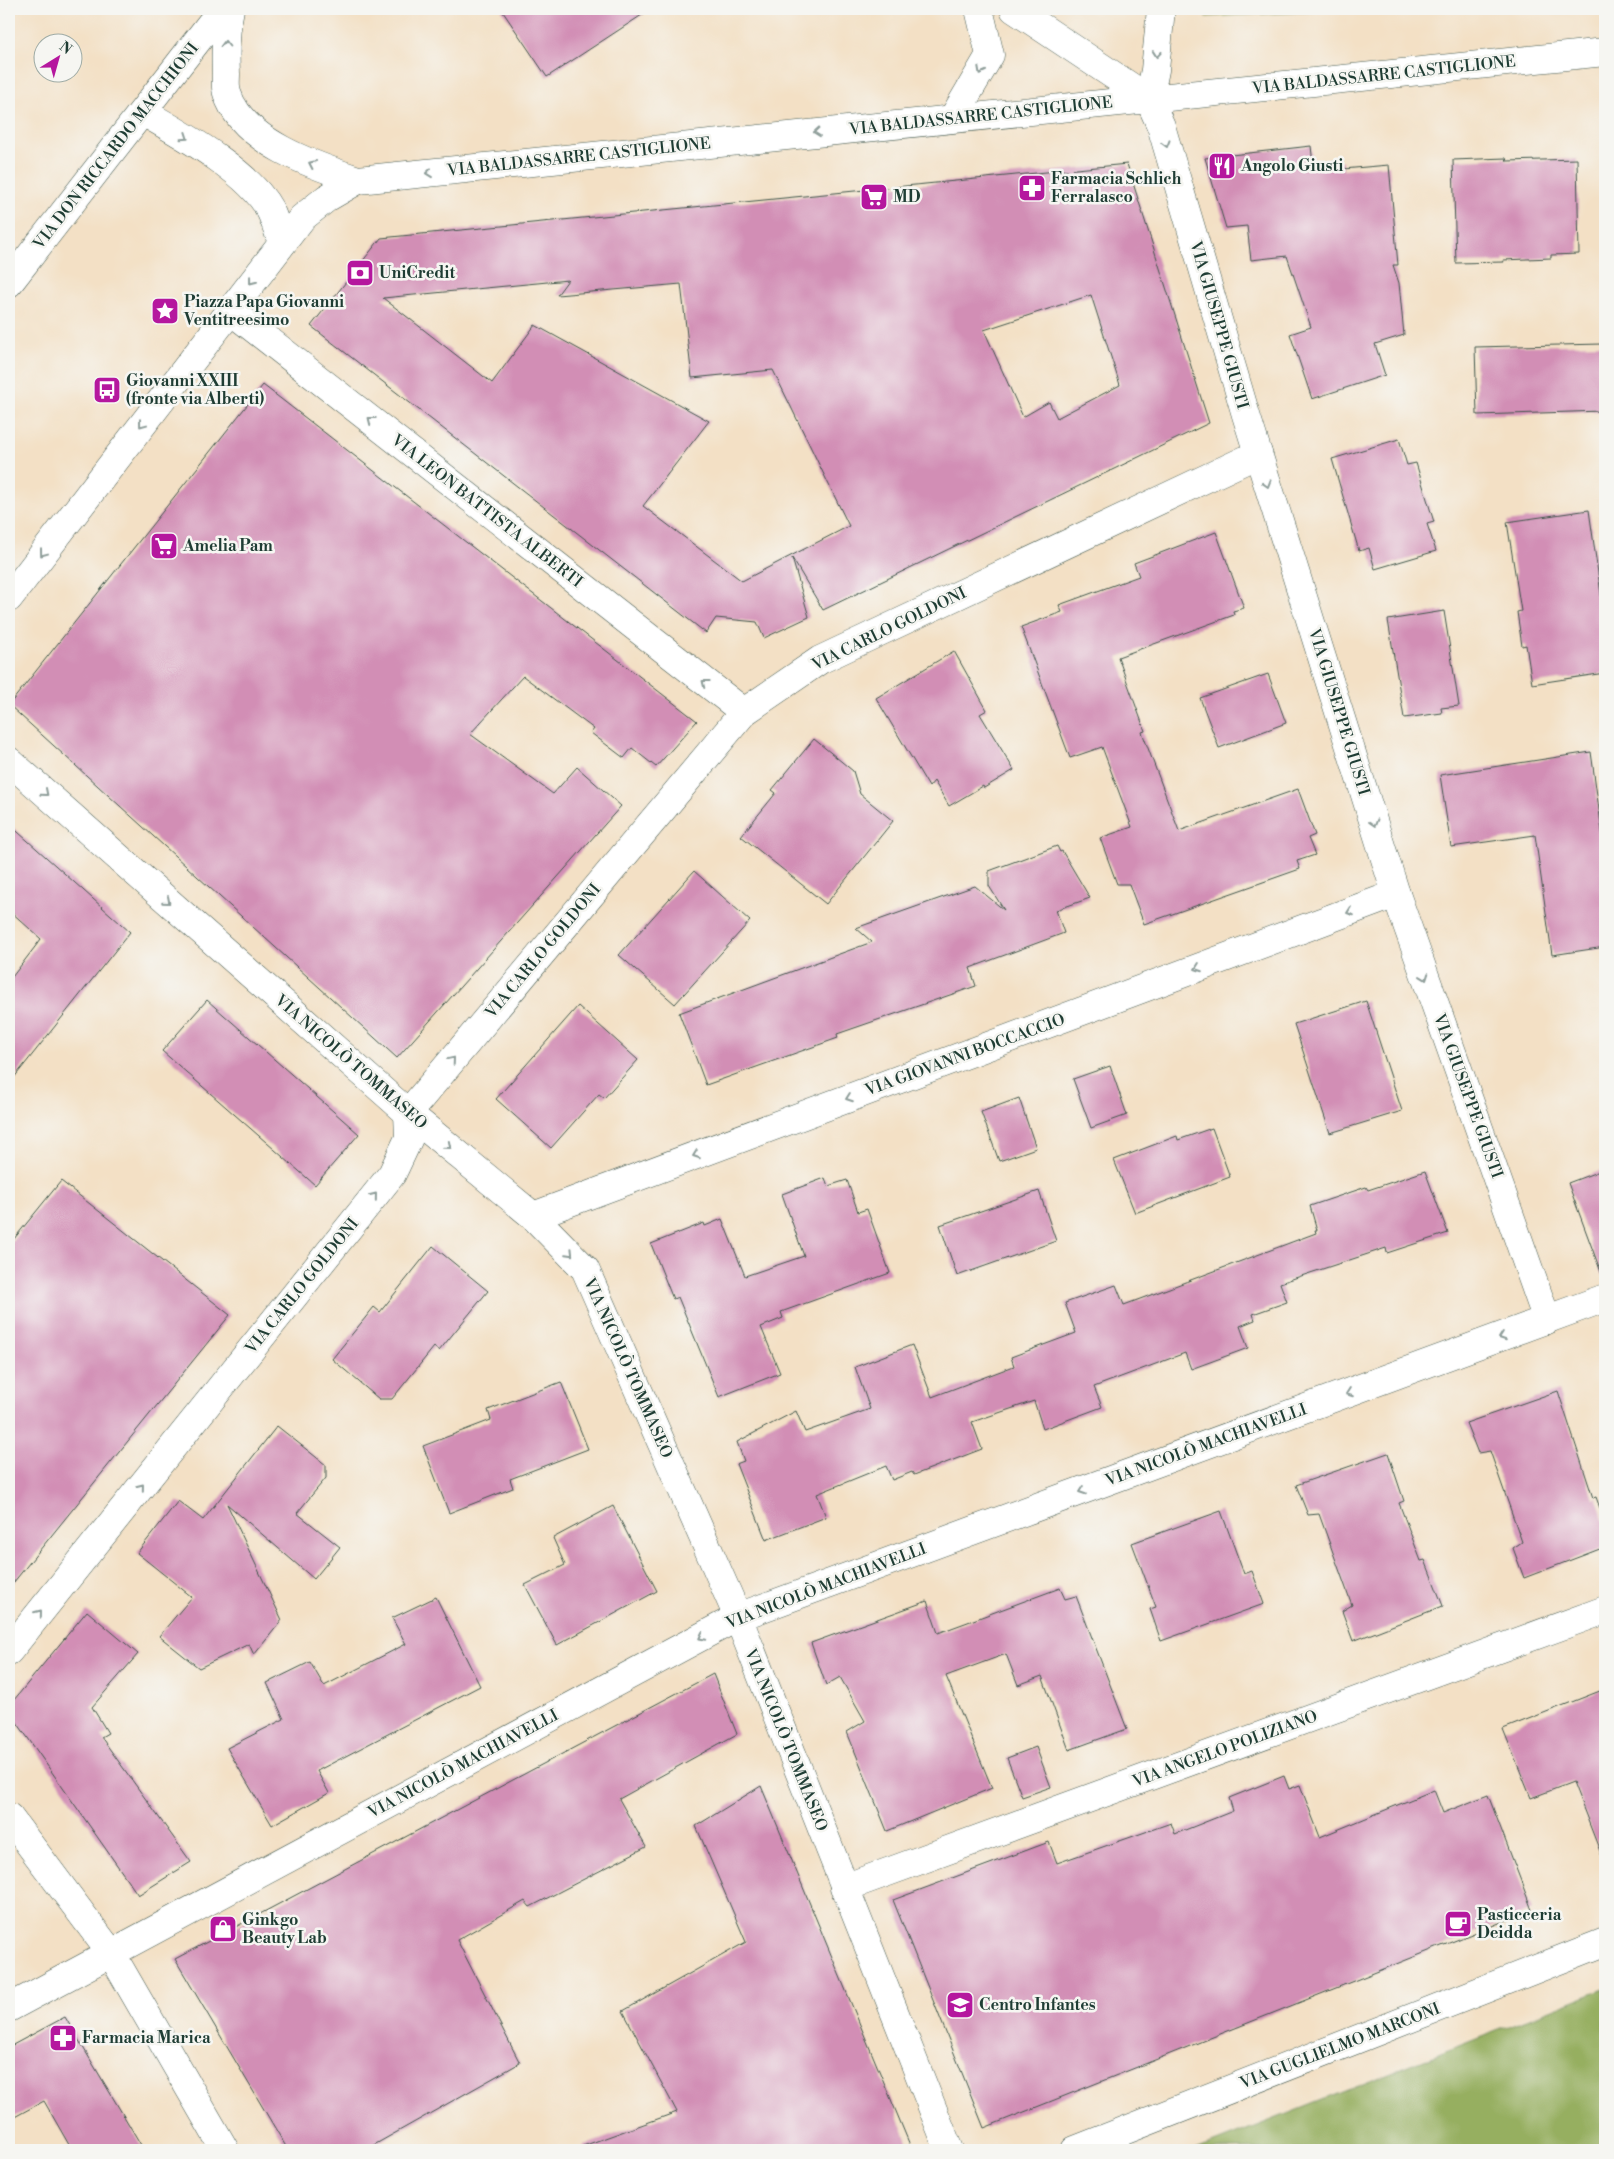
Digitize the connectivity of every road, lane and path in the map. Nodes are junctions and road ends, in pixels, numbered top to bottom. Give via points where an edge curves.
1 (222, 9) edge
2 (230, 9) edge
3 (980, 9) edge
4 (1014, 9) edge
5 (1160, 9) edge
6 (1605, 52) edge
7 (1149, 99) junction
8 (143, 112) junction
9 (953, 118) junction
10 (358, 180) junction
11 (282, 243) junction
12 (9, 283) edge
13 (230, 310) junction
14 (1258, 454) junction
15 (9, 598) edge
16 (744, 712) junction
17 (9, 761) edge
18 (1396, 894) junction
19 (408, 1113) junction
20 (533, 1216) junction
21 (1605, 1298) edge
22 (1547, 1320) junction
23 (1605, 1610) edge
24 (738, 1617) junction
25 (9, 1652) edge
26 (9, 1817) edge
27 (844, 1888) junction
28 (1605, 1942) edge
29 (111, 1953) junction
30 (9, 2008) edge
31 (225, 2150) edge
32 (948, 2150) edge
33 (1075, 2150) edge

1 - 8 street, VIA DON RICCARDO MACCHIONI
10 -> 2 street via 281,150 236,111 227,92 225,32
3 -> 9 street via 990,55
4 - 7 street
5 -> 7 street
6 - 7 street, VIA BALDASSARRE CASTIGLIONE
7 - 9 street, VIA BALDASSARRE CASTIGLIONE
7 -> 14 street, VIA GIUSEPPE GIUSTI via 1161,126
8 -> 11 street via 226,164 248,182 270,210
8 - 12 street, VIA DON RICCARDO MACCHIONI
9 -> 10 street, VIA BALDASSARRE CASTIGLIONE
10 - 11 street via 327,198 302,218
11 -> 13 street
13 -> 15 street
16 -> 13 street, VIA LEON BATTISTA ALBERTI
14 - 16 street, VIA CARLO GOLDONI via 820,660
14 -> 18 street, VIA GIUSEPPE GIUSTI
19 -> 16 street, VIA CARLO GOLDONI
17 -> 19 street, VIA NICOLÒ TOMMASEO
18 -> 20 street, VIA GIOVANNI BOCCACCIO
18 -> 22 street, VIA GIUSEPPE GIUSTI
19 -> 20 street, VIA NICOLÒ TOMMASEO
25 -> 19 street, VIA CARLO GOLDONI via 392,1174 409,1138
20 -> 24 street, VIA NICOLÒ TOMMASEO via 585,1269
21 - 22 street, VIA NICOLÒ MACHIAVELLI
22 -> 24 street, VIA NICOLÒ MACHIAVELLI
23 - 27 street, VIA ANGELO POLIZIANO
24 - 27 street, VIA NICOLÒ TOMMASEO
24 -> 29 street, VIA NICOLÒ MACHIAVELLI
26 - 29 street
27 - 32 street, VIA NICOLÒ TOMMASEO
28 - 33 street, VIA GUGLIELMO MARCONI
29 - 30 street, VIA NICOLÒ MACHIAVELLI
29 - 31 street

